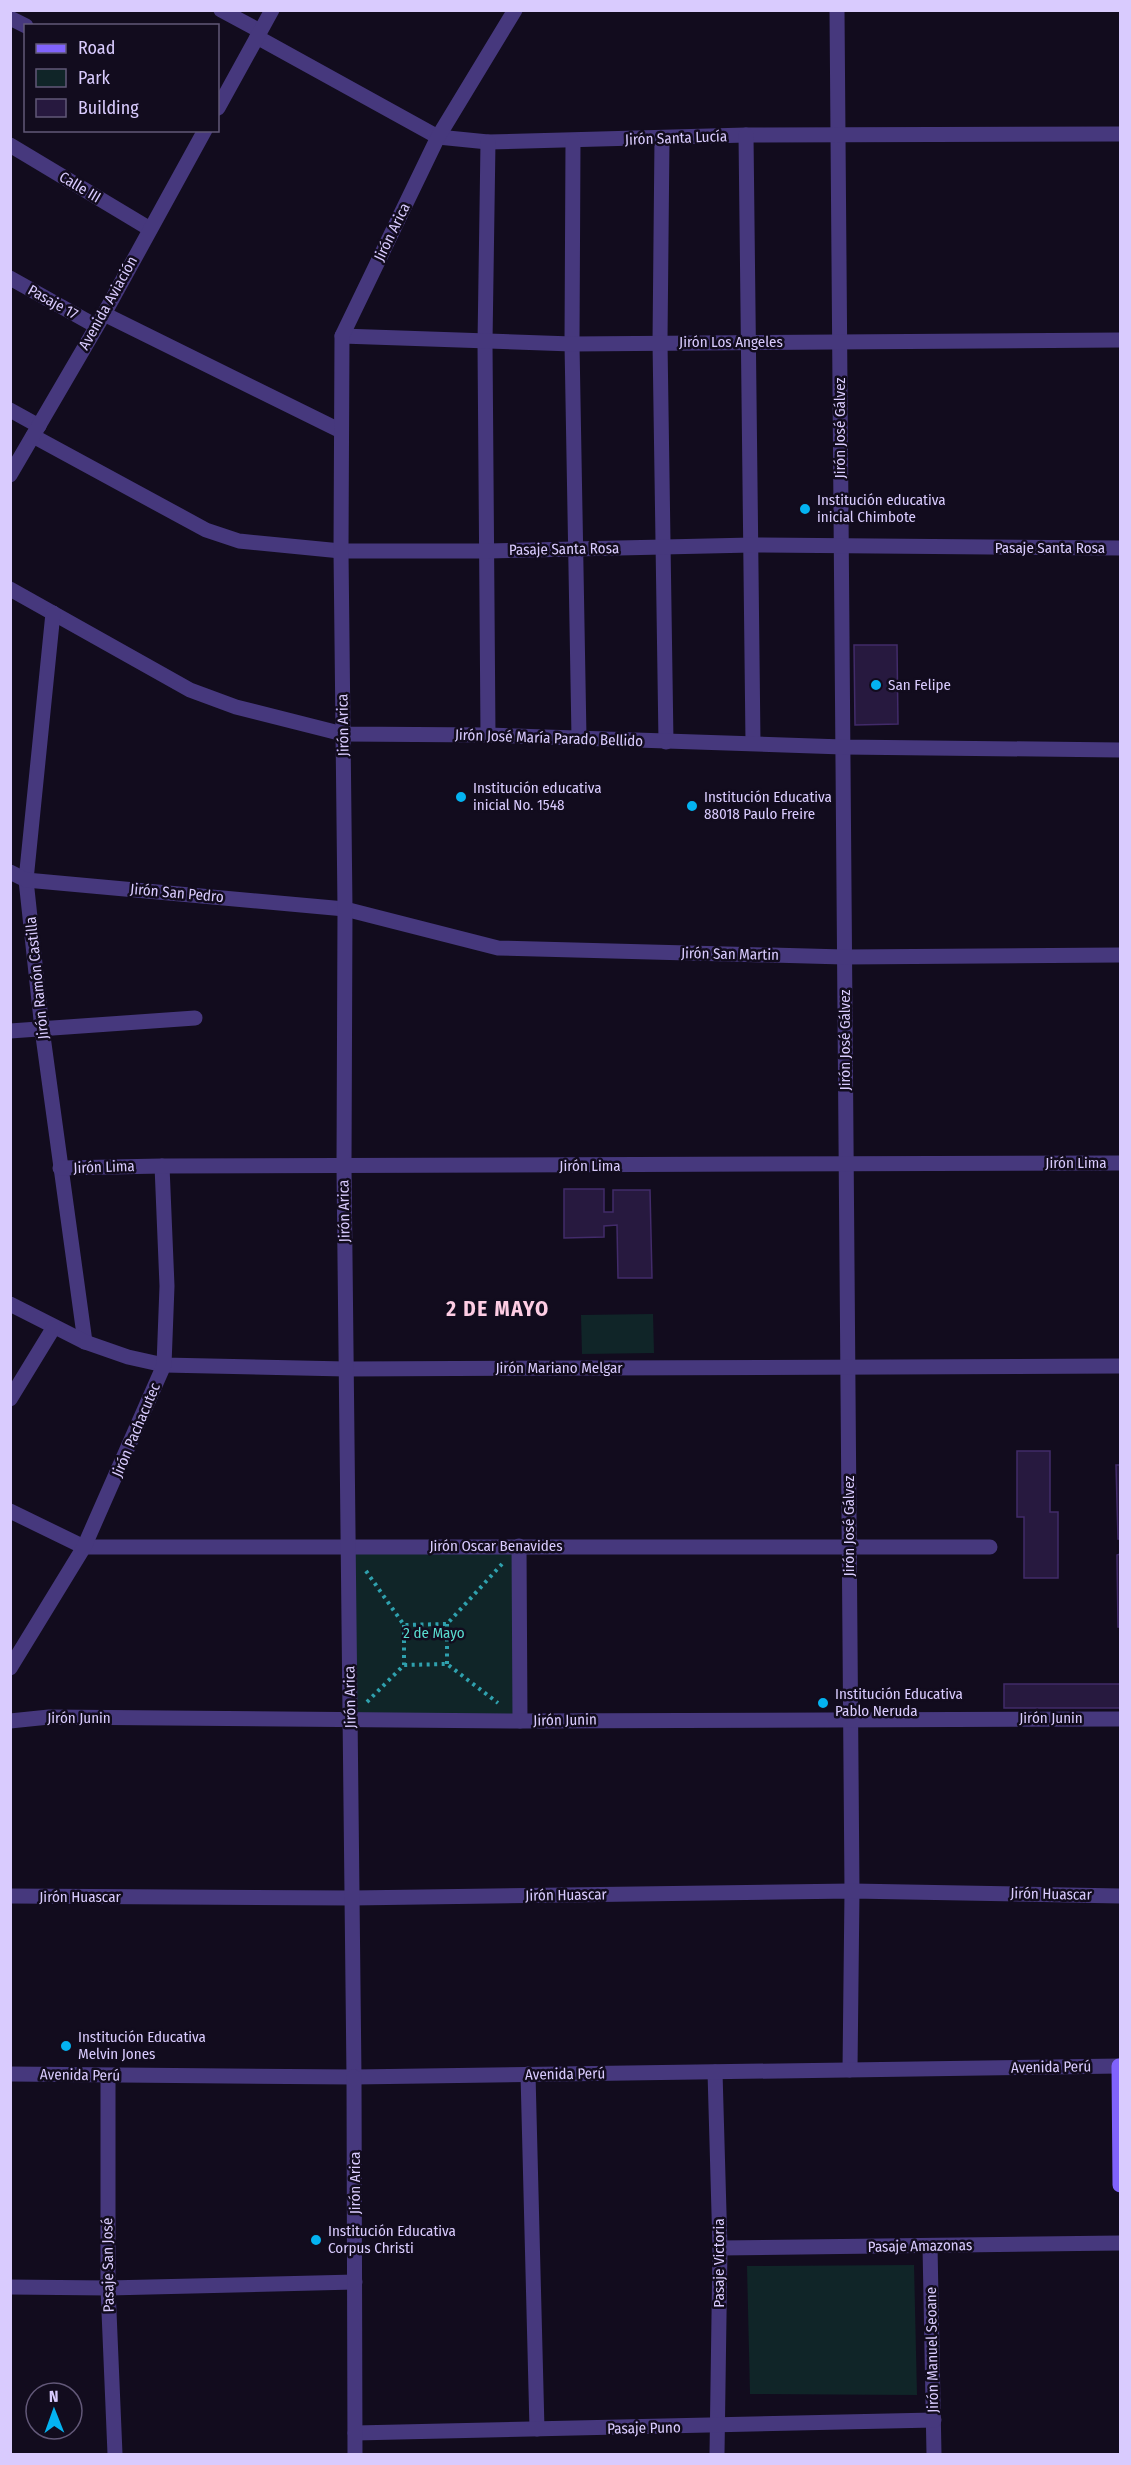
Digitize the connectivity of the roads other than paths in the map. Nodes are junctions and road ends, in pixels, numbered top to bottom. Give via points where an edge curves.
1 (221, 10) edge
2 (272, 10) edge
3 (515, 10) edge
4 (837, 10) edge
5 (10, 18) edge
6 (24, 25) edge
7 (259, 34) junction
8 (219, 106) edge
9 (204, 132) edge
10 (1120, 134) edge
11 (746, 135) junction
12 (838, 135) junction
13 (438, 137) junction
14 (662, 138) junction
15 (573, 141) junction
16 (488, 142) junction
17 (10, 145) edge
18 (150, 229) junction
19 (10, 278) edge
20 (100, 320) junction
21 (342, 336) junction
22 (1120, 340) edge
23 (660, 342) junction
24 (750, 342) junction
25 (485, 343) junction
26 (840, 343) junction
27 (572, 344) junction
28 (10, 410) edge
29 (36, 431) junction
30 (341, 431) junction
31 (10, 475) edge
32 (752, 545) junction
33 (841, 547) junction
34 (575, 548) junction
35 (663, 548) junction
36 (1120, 548) edge
37 (341, 551) junction
38 (488, 551) junction
39 (10, 589) edge
40 (53, 613) junction
41 (343, 734) junction
42 (488, 735) junction
43 (579, 736) junction
44 (666, 742) junction
45 (753, 743) junction
46 (843, 747) junction
47 (1120, 750) edge
48 (10, 872) edge
49 (26, 880) junction
50 (345, 909) junction
51 (1120, 955) edge
52 (844, 957) junction
53 (195, 1018) dead end
54 (42, 1029) junction
55 (10, 1031) edge
56 (1120, 1163) edge
57 (846, 1164) junction
58 (162, 1166) junction
59 (344, 1167) junction
60 (60, 1168) junction
61 (10, 1304) edge
62 (54, 1327) junction
63 (86, 1342) junction
64 (164, 1365) junction
65 (1120, 1366) edge
66 (848, 1367) junction
67 (346, 1369) junction
68 (10, 1399) edge
69 (10, 1511) edge
70 (348, 1546) junction
71 (519, 1546) junction
72 (84, 1547) junction
73 (849, 1547) junction
74 (990, 1547) dead end
75 (10, 1668) edge
76 (850, 1718) junction
77 (1120, 1719) edge
78 (350, 1720) junction
79 (10, 1721) edge
80 (520, 1721) junction
81 (852, 1891) junction
82 (10, 1896) edge
83 (1120, 1896) edge
84 (352, 1898) junction
85 (1120, 2066) edge
86 (850, 2070) junction
87 (715, 2072) junction
88 (10, 2074) edge
89 (528, 2074) junction
90 (108, 2076) junction
91 (354, 2077) junction
92 (1120, 2185) edge
93 (1120, 2243) edge
94 (930, 2246) junction
95 (720, 2248) junction
96 (355, 2282) junction
97 (10, 2287) edge
98 (108, 2288) junction
99 (933, 2421) junction
100 (717, 2427) junction
101 (537, 2429) junction
102 (355, 2433) junction
103 (115, 2454) edge
104 (355, 2454) edge
105 (717, 2454) edge
106 (934, 2454) edge

1 - 7 street, Jirón Santa Lucía
2 - 7 street
3 - 13 street, Jirón Arica
4 - 12 street, Jirón José Gálvez
5 - 6 street
7 - 8 street
7 - 13 street, Jirón Santa Lucía
9 - 18 street, Avenida Aviación
10 - 12 street, Jirón Santa Lucía
11 - 12 street, Jirón Santa Lucía
11 - 14 street, Jirón Santa Lucía
11 - 24 street
12 - 26 street, Jirón José Gálvez
13 - 16 street, Jirón Santa Lucía
13 - 21 street, Jirón Arica
14 - 15 street, Jirón Santa Lucía
14 - 23 street
15 - 16 street, Jirón Santa Lucía
15 - 27 street
16 - 25 street
17 - 18 street, Calle III
18 - 20 street, Avenida Aviación
19 - 20 street, Pasaje 17
20 - 29 street, Avenida Aviación
20 - 30 street, Pasaje 17
21 - 25 street, Jirón Los Angeles
21 - 30 street, Jirón Arica
22 - 26 street, Jirón Los Angeles
23 - 24 street, Jirón Los Angeles
23 - 27 street, Jirón Los Angeles
23 - 35 street
24 - 26 street, Jirón Los Angeles
24 - 32 street
25 - 27 street, Jirón Los Angeles
25 - 38 street
26 - 33 street, Jirón José Gálvez
27 - 34 street
28 - 29 street, Pasaje Santa Rosa
29 - 31 street, Avenida Aviación
29 - 37 street, Pasaje Santa Rosa via 206,530 239,542
30 - 37 street, Jirón Arica
32 - 33 street, Pasaje Santa Rosa
32 - 35 street, Pasaje Santa Rosa
32 - 45 street
33 - 36 street, Pasaje Santa Rosa
33 - 46 street, Jirón José Gálvez
34 - 35 street, Pasaje Santa Rosa
34 - 38 street, Pasaje Santa Rosa
34 - 43 street
35 - 44 street
37 - 38 street, Pasaje Santa Rosa
37 - 41 street, Jirón Arica
38 - 42 street
39 - 40 street, Jirón José María Parado Bellido
40 - 41 street, Jirón José María Parado Bellido via 190,690 236,707
40 - 49 street, Jirón Ramón Castilla
41 - 42 street, Jirón José María Parado Bellido
41 - 50 street, Jirón Arica
42 - 43 street, Jirón José María Parado Bellido
43 - 44 street, Jirón José María Parado Bellido
44 - 45 street, Jirón José María Parado Bellido
45 - 46 street, Jirón José María Parado Bellido
46 - 47 street, Jirón José María Parado Bellido
46 - 52 street, Jirón José Gálvez
48 - 49 street, Jirón San Pedro
49 - 50 street, Jirón San Pedro
49 - 54 street, Jirón Ramón Castilla
50 - 52 street, Jirón San Martin via 498,948
50 - 59 street, Jirón Arica
51 - 52 street, Jirón San Martin
52 - 57 street, Jirón José Gálvez
53 - 54 street
54 - 55 street
54 - 60 street, Jirón Ramón Castilla
56 - 57 street, Jirón Lima
57 - 59 street, Jirón Lima
57 - 66 street, Jirón José Gálvez
58 - 59 street, Jirón Lima
58 - 60 street, Jirón Lima
58 - 64 street, Jirón Pachacutec via 167,1286
59 - 67 street, Jirón Arica
60 - 63 street, Jirón Ramón Castilla
61 - 62 street, Jirón Mariano Melgar
62 - 63 street, Jirón Mariano Melgar
62 - 68 street
63 - 64 street, Jirón Mariano Melgar
64 - 67 street, Jirón Mariano Melgar
64 - 72 street, Jirón Pachacutec
65 - 66 street, Jirón Mariano Melgar
66 - 67 street, Jirón Mariano Melgar
66 - 73 street, Jirón José Gálvez
67 - 70 street, Jirón Arica
69 - 72 street, Jirón Oscar Benavides
70 - 71 street, Jirón Oscar Benavides
70 - 72 street, Jirón Oscar Benavides
70 - 78 street, Jirón Arica
71 - 73 street, Jirón Oscar Benavides
71 - 80 street
72 - 75 street, Jirón Pachacutec
73 - 74 street, Jirón Oscar Benavides
73 - 76 street, Jirón José Gálvez
76 - 77 street, Jirón Junin
76 - 80 street, Jirón Junin
76 - 81 street, Jirón José Gálvez
78 - 79 street, Jirón Junin
78 - 80 street, Jirón Junin
78 - 84 street, Jirón Arica
81 - 83 street, Jirón Huascar
81 - 84 street, Jirón Huascar
81 - 86 street, Jirón José Gálvez
82 - 84 street, Jirón Huascar
84 - 91 street, Jirón Arica
85 - 86 street, Avenida Perú
85 - 92 main road
86 - 87 street, Avenida Perú
87 - 89 street, Avenida Perú
87 - 95 street, Pasaje Victoria
88 - 90 street, Avenida Perú
89 - 91 street, Avenida Perú
89 - 101 street
90 - 91 street, Avenida Perú
90 - 98 street, Pasaje San José
91 - 96 street, Jirón Arica
93 - 94 street, Pasaje Amazonas
94 - 95 street, Pasaje Amazonas
94 - 99 street, Jirón Manuel Seoane
95 - 100 street, Pasaje Victoria
96 - 98 street
96 - 102 street, Jirón Arica
97 - 98 street
98 - 103 street, Pasaje San José
99 - 100 street, Pasaje Puno
99 - 106 street, Jirón Manuel Seoane
100 - 101 street, Pasaje Puno
100 - 105 street, Pasaje Victoria
101 - 102 street, Pasaje Puno
102 - 104 street, Jirón Arica

